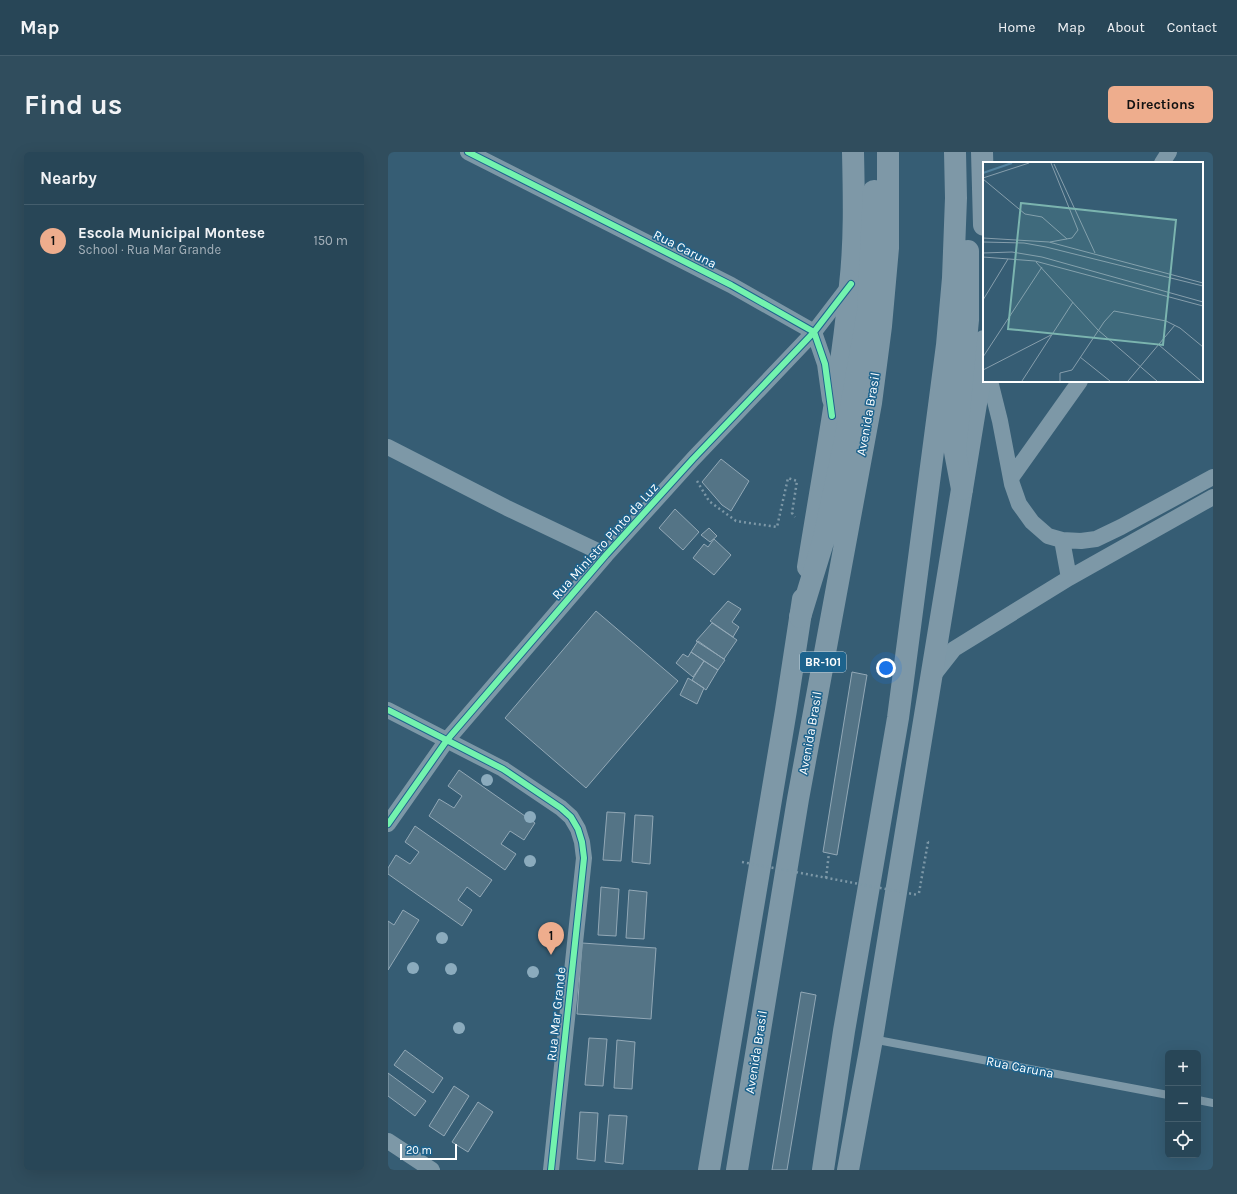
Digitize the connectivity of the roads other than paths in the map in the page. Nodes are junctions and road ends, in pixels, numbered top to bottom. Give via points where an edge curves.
1 (468, 152) edge
2 (853, 152) edge
3 (874, 152) edge
4 (888, 152) edge
5 (955, 152) edge
6 (968, 152) edge
7 (982, 152) edge
8 (1169, 152) edge
9 (1163, 162) edge
10 (983, 189) edge
11 (850, 284) junction
12 (814, 332) junction
13 (983, 373) edge
14 (990, 382) edge
15 (1079, 382) edge
16 (832, 416) junction
17 (388, 446) edge
18 (1213, 477) edge
19 (1011, 478) junction
20 (962, 489) junction
21 (1213, 498) edge
22 (1062, 540) junction
23 (606, 555) junction
24 (1069, 578) junction
25 (800, 617) junction
26 (931, 678) junction
27 (388, 710) edge
28 (447, 740) junction
29 (388, 824) edge
30 (872, 1039) junction
31 (1165, 1094) edge
32 (1201, 1101) edge
33 (1213, 1103) edge
34 (388, 1141) edge
35 (432, 1170) edge
36 (551, 1170) edge
37 (709, 1170) edge
38 (737, 1170) edge
39 (823, 1170) edge
40 (848, 1170) edge

1 - 12 street, Rua Caruna via 732,285
2 - 11 highway, Avenida Brasil via 854,206
3 - 25 highway, BR-101 via 868,312 845,441 823,542
4 - 38 highway, Avenida Brasil / BR-101 via 888,248 871,403 798,799
5 - 39 highway via 953,278 947,345 898,718 844,1031
6 - 20 highway via 968,320 955,452
7 - 10 highway
8 - 9 street
11 - 12 street, Rua Ministro Pinto da Luz
11 - 16 highway, Avenida Brasil
12 - 16 street via 825,364
12 - 23 street, Rua Ministro Pinto da Luz
13 - 20 highway
14 - 19 street
15 - 19 street
16 - 25 highway, Avenida Brasil / BR-101
17 - 23 street, Rua Ministro Pinto da Luz via 507,508
18 - 22 street via 1096,539
19 - 22 street via 1019,504 1032,522 1048,536
20 - 26 highway
21 - 24 street
22 - 24 street
23 - 28 street, Rua Ministro Pinto da Luz
24 - 26 street via 954,649
25 - 37 highway, Avenida Brasil / BR-101
26 - 30 highway
27 - 28 street, Rua Mar Grande
28 - 29 street, Rua Ministro Pinto da Luz
28 - 36 street, Rua Mar Grande via 503,769 561,808 571,817 582,842 584,858
30 - 31 lane, Rua Caruna
30 - 40 highway
32 - 33 lane
34 - 35 street

